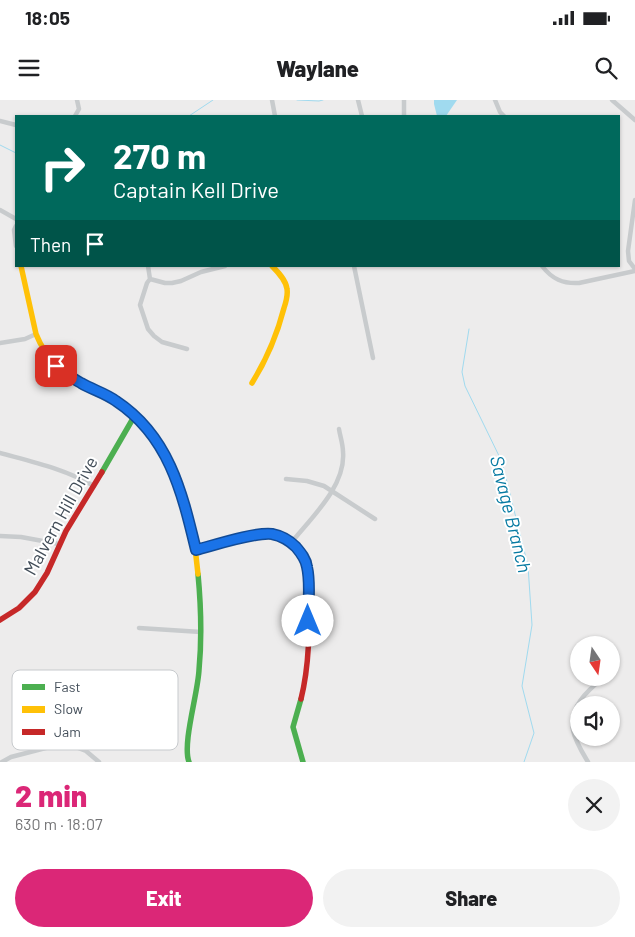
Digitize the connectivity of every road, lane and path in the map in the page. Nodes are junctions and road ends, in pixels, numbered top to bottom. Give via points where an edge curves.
1 (78, 100) edge
2 (272, 100) edge
3 (358, 100) edge
4 (404, 100) edge
5 (495, 100) edge
6 (612, 100) edge
7 (76, 115) edge
8 (275, 115) edge
9 (362, 115) edge
10 (404, 115) edge
11 (503, 115) edge
12 (635, 120) edge
13 (0, 121) edge
14 (15, 125) edge
15 (635, 200) edge
16 (0, 210) edge
17 (15, 218) edge
18 (21, 267) edge
19 (148, 267) edge
20 (221, 267) edge
21 (273, 267) edge
22 (354, 267) edge
23 (543, 267) edge
24 (635, 270) edge
25 (150, 279) junction
26 (36, 334) junction
27 (0, 344) edge
28 (187, 349) dead end
29 (374, 358) dead end
30 (252, 383) dead end
31 (135, 416) junction
32 (339, 428) dead end
33 (0, 453) edge
34 (286, 479) dead end
35 (94, 486) junction
36 (332, 491) junction
37 (375, 519) dead end
38 (0, 536) edge
39 (292, 543) junction
40 (59, 544) junction
41 (196, 550) junction
42 (0, 620) edge
43 (138, 628) dead end
44 (201, 632) junction
45 (594, 686) edge
46 (38, 750) edge
47 (83, 750) edge
48 (2, 762) edge
49 (98, 762) edge
50 (189, 762) edge
51 (303, 762) edge
52 (588, 762) edge

1 - 7 street
2 - 8 street
3 - 9 street
4 - 10 street
5 - 11 street
6 - 12 street
13 - 14 street
15 - 24 street via 628,251
16 - 17 street
18 - 26 street
19 - 25 street
20 - 25 street via 172,283
21 - 30 street via 285,282 286,298 277,334
22 - 29 street
23 - 24 street via 551,276 570,284
25 - 28 street via 140,305 148,328 162,342
26 - 27 street
26 - 31 street via 60,369 114,399
31 - 35 street, Malvern Hill Drive
31 - 41 street via 153,436 172,470
32 - 36 street via 344,453 339,478
33 - 35 street via 61,470
34 - 36 street via 308,481
35 - 40 street, Malvern Hill Drive
36 - 37 street
36 - 39 street
38 - 40 street
39 - 41 street via 270,534
39 - 51 street via 303,556 309,576 306,684 293,726
40 - 42 street, Malvern Hill Drive via 48,573 35,592
41 - 44 street
43 - 44 street
44 - 50 street via 188,744
45 - 52 street via 583,696 572,720 573,733
46 - 48 street
47 - 49 street

